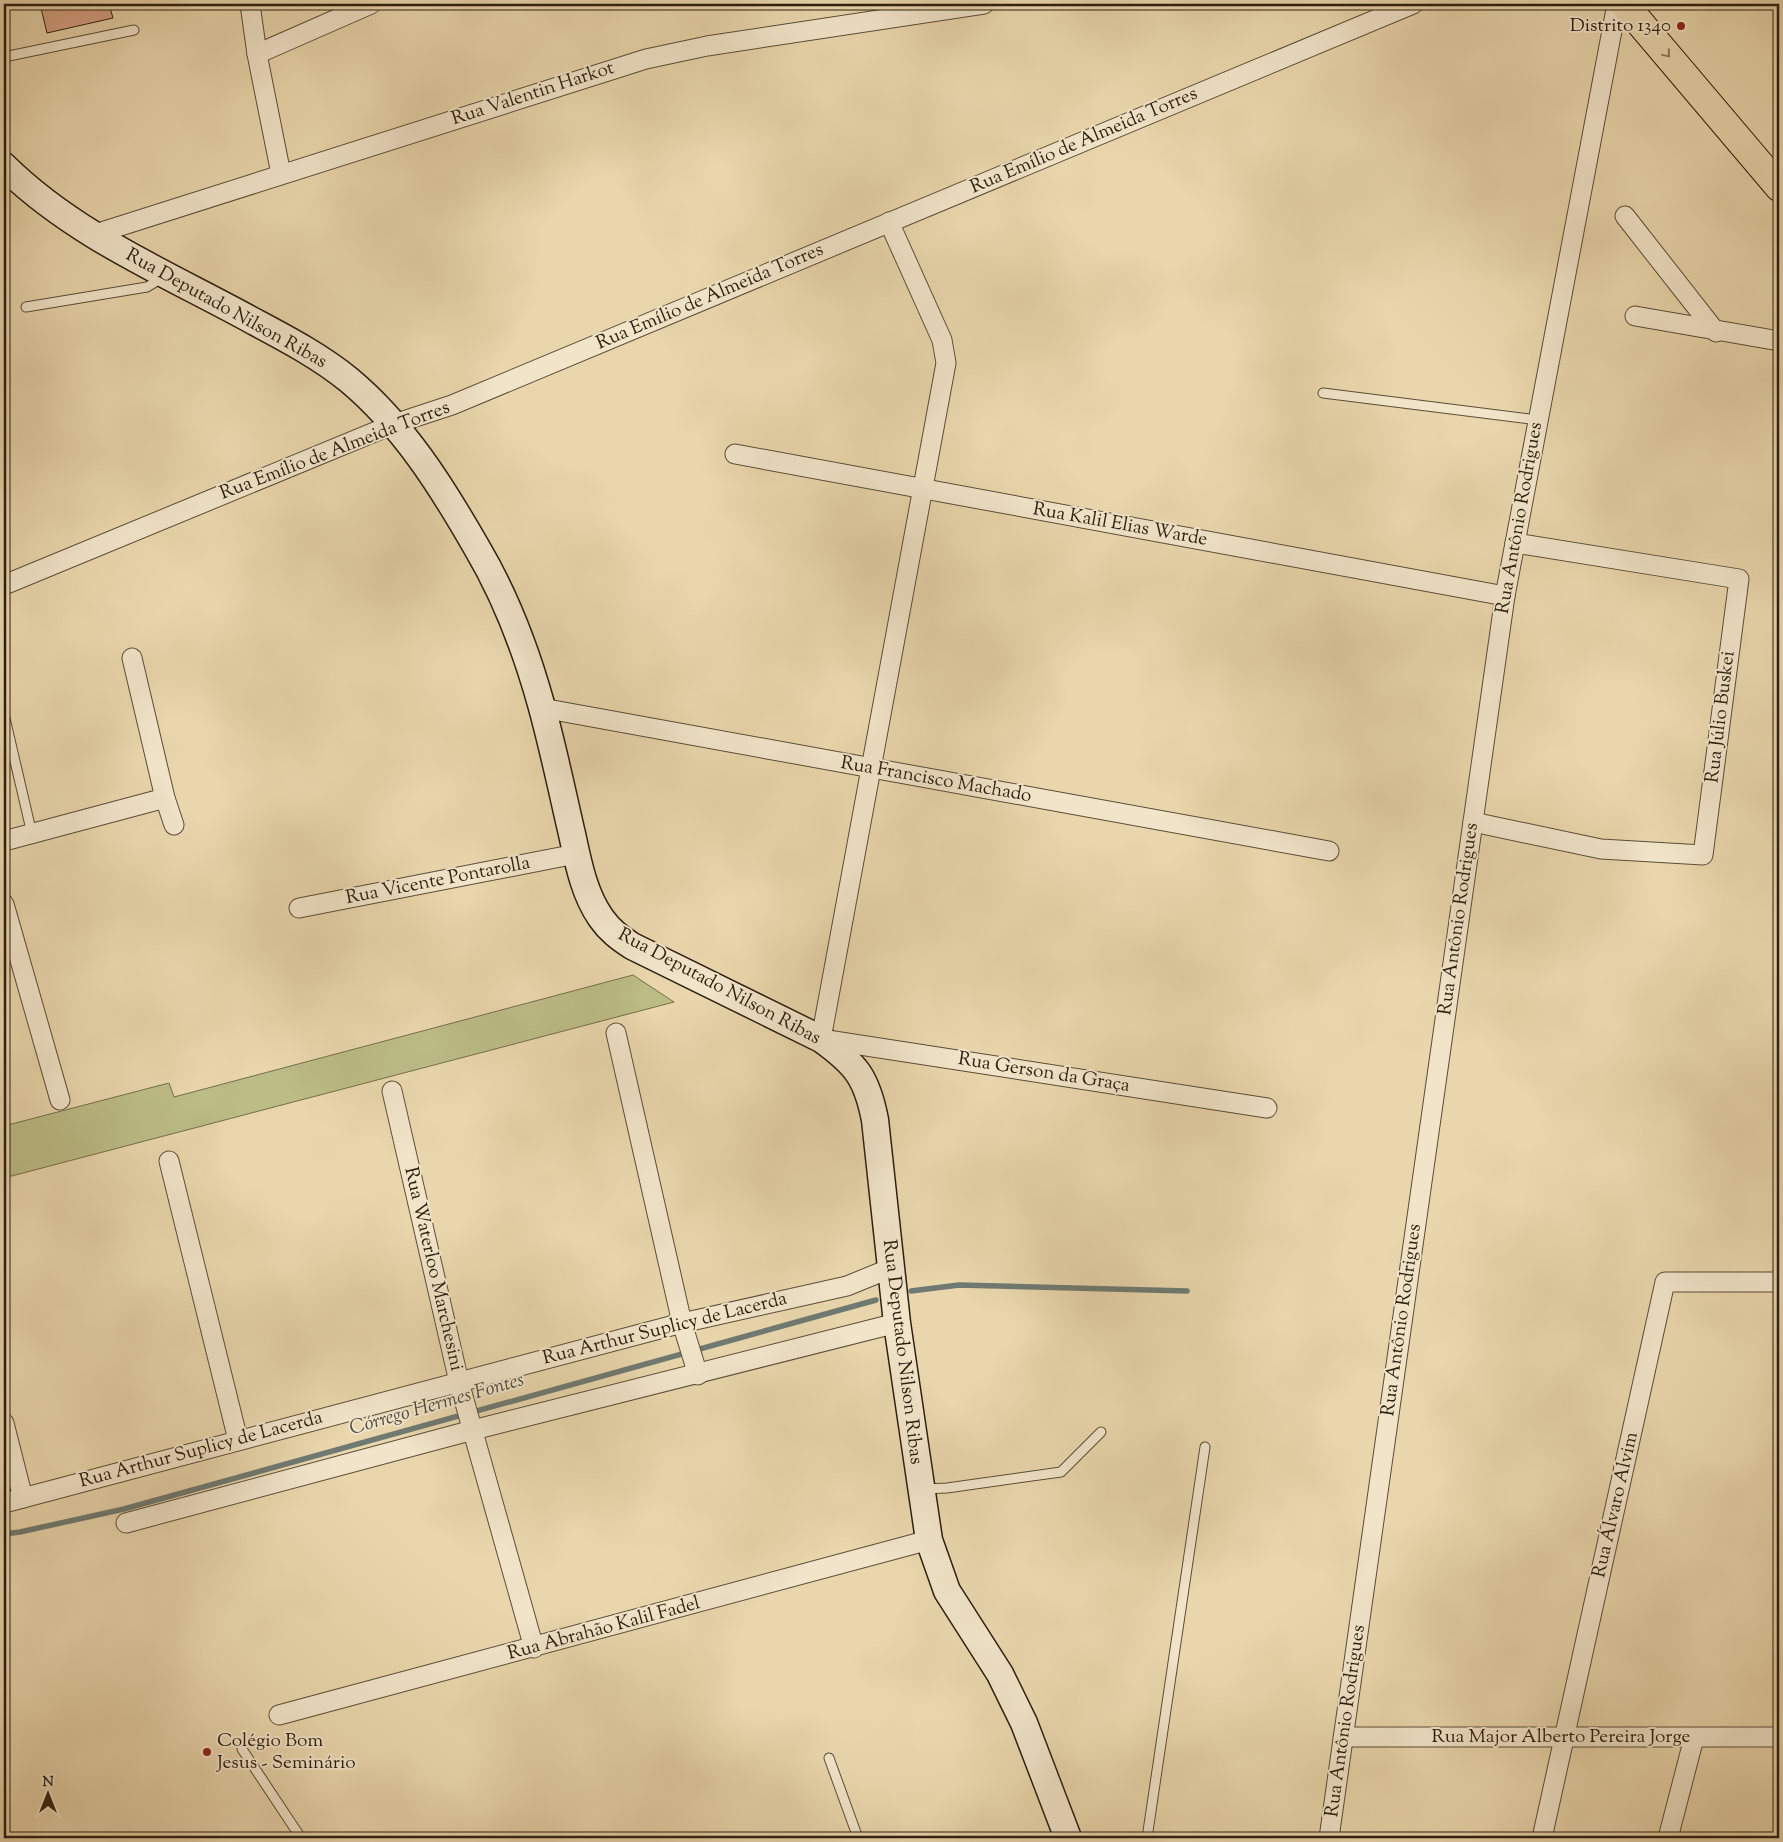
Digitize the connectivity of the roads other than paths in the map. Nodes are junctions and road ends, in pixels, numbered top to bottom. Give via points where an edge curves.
1 (250, 4) edge
2 (371, 4) edge
3 (984, 4) edge
4 (1414, 4) edge
5 (1617, 4) edge
6 (1624, 4) edge
7 (134, 30) dead end
8 (257, 54) junction
9 (4, 57) edge
10 (4, 166) edge
11 (281, 174) junction
12 (1779, 187) edge
13 (1626, 216) dead end
14 (889, 222) junction
15 (92, 235) junction
16 (167, 275) junction
17 (26, 307) dead end
18 (1635, 316) dead end
19 (1716, 332) junction
20 (1779, 341) edge
21 (1323, 393) dead end
22 (1538, 420) junction
23 (394, 424) junction
24 (735, 454) dead end
25 (924, 489) junction
26 (1515, 543) junction
27 (4, 585) edge
28 (1504, 596) junction
29 (132, 658) dead end
30 (542, 708) junction
31 (4, 714) edge
32 (871, 768) junction
33 (165, 798) junction
34 (1472, 822) junction
35 (174, 825) dead end
36 (32, 834) junction
37 (4, 841) edge
38 (1330, 851) dead end
39 (576, 854) junction
40 (4, 904) edge
41 (299, 908) dead end
42 (616, 1033) dead end
43 (821, 1039) junction
44 (392, 1091) dead end
45 (60, 1100) dead end
46 (1267, 1108) dead end
47 (169, 1161) dead end
48 (891, 1268) junction
49 (1779, 1282) edge
50 (682, 1323) junction
51 (897, 1324) junction
52 (698, 1375) junction
53 (459, 1382) junction
54 (4, 1423) edge
55 (473, 1430) junction
56 (1101, 1432) dead end
57 (238, 1440) junction
58 (1205, 1447) dead end
59 (920, 1489) junction
60 (23, 1498) junction
61 (4, 1503) edge
62 (126, 1524) dead end
63 (928, 1540) junction
64 (534, 1648) junction
65 (279, 1715) dead end
66 (1343, 1737) junction
67 (1779, 1737) edge
68 (1564, 1738) junction
69 (1694, 1738) junction
70 (242, 1749) dead end
71 (829, 1758) dead end
72 (301, 1838) edge
73 (858, 1838) edge
74 (1068, 1838) edge
75 (1147, 1838) edge
76 (1329, 1838) edge
77 (1542, 1838) edge
78 (1668, 1838) edge

1 - 8 street
2 - 8 street
3 - 11 street, Rua Valentin Harkot via 653,57
4 - 14 street, Rua Emílio de Almeida Torres
5 - 22 street, Rua Antônio Rodrigues
6 -> 12 main road
7 - 9 lane
8 - 11 street
10 - 15 street, Rua Deputado Nilson Ribas via 52,209
11 - 15 street, Rua Valentin Harkot
13 - 19 street
14 - 23 street, Rua Emílio de Almeida Torres via 452,405
14 - 25 street via 945,352
15 - 16 street, Rua Deputado Nilson Ribas
16 - 17 lane via 147,287
16 - 23 street, Rua Deputado Nilson Ribas via 318,358 348,379
18 - 19 street
19 - 20 street
21 - 22 lane
22 - 26 street, Rua Antônio Rodrigues
23 - 27 street, Rua Emílio de Almeida Torres
23 - 30 street, Rua Deputado Nilson Ribas via 439,487 495,579 522,643
24 - 25 street, Rua Kalil Elias Warde
25 - 28 street, Rua Kalil Elias Warde
25 - 32 street
26 - 28 street, Rua Antônio Rodrigues
26 - 34 street, Rua Júlio Buskei via 1739,579 1703,854 1588,847
28 - 34 street, Rua Antônio Rodrigues
29 - 33 street
30 - 32 street, Rua Francisco Machado
30 - 39 street, Rua Deputado Nilson Ribas
31 - 36 lane
32 - 38 street, Rua Francisco Machado
32 - 43 street
33 - 35 street
33 - 36 street
34 - 66 street, Rua Antônio Rodrigues
36 - 37 street
39 - 41 street, Rua Vicente Pontarolla
39 - 43 street, Rua Deputado Nilson Ribas via 589,895 614,934 632,946
40 - 45 street
42 - 50 street
43 - 46 street, Rua Gerson da Graça
43 - 48 street, Rua Deputado Nilson Ribas via 858,1070 871,1100
44 - 53 street, Rua Waterloo Marchesini
47 - 57 street
48 - 50 street, Rua Arthur Suplicy de Lacerda via 847,1286
48 - 51 street, Rua Deputado Nilson Ribas
49 - 68 street, Rua Álvaro Alvim via 1665,1282
50 - 52 street
50 - 53 street, Rua Arthur Suplicy de Lacerda
51 - 52 street
51 - 59 street, Rua Deputado Nilson Ribas
52 - 55 street
53 - 55 street, Rua Waterloo Marchesini
53 - 57 street, Rua Arthur Suplicy de Lacerda
54 - 60 street
55 - 62 street
55 - 64 street, Rua Waterloo Marchesini
56 - 59 lane via 1061,1472
57 - 60 street, Rua Arthur Suplicy de Lacerda
58 - 75 lane
59 - 63 street, Rua Deputado Nilson Ribas
60 - 61 street, Rua Arthur Suplicy de Lacerda
63 - 64 street, Rua Abrahão Kalil Fadel
63 - 74 street, Rua Deputado Nilson Ribas via 947,1591 1000,1674 1024,1723
64 - 65 street, Rua Abrahão Kalil Fadel
66 - 68 street, Rua Major Alberto Pereira Jorge
66 - 76 street, Rua Antônio Rodrigues
67 - 69 street, Rua Major Alberto Pereira Jorge
68 - 69 street, Rua Major Alberto Pereira Jorge
68 - 77 street, Rua Álvaro Alvim
69 - 78 street
70 - 72 lane
71 - 73 lane

